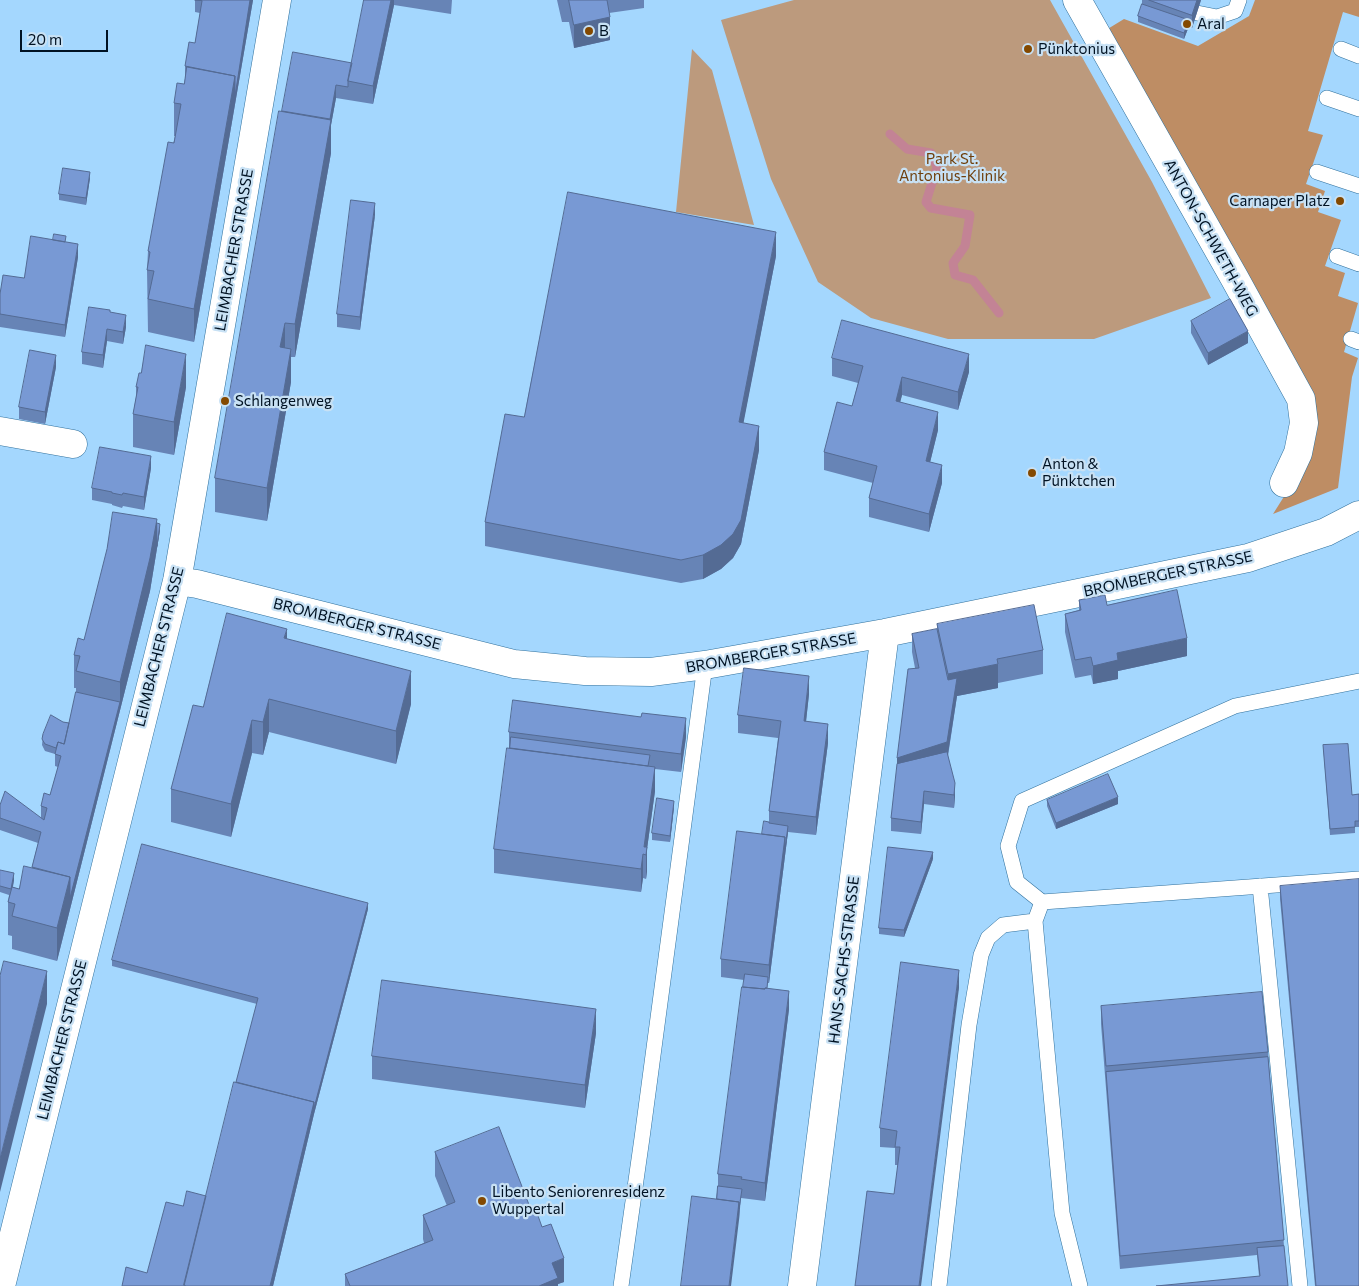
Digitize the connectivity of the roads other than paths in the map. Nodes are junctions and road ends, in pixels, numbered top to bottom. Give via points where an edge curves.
1 (277, 0) edge
2 (1077, 0) edge
3 (1239, 0) edge
4 (1197, 13) edge
5 (1341, 49) dead end
6 (1359, 56) edge
7 (1327, 98) dead end
8 (1359, 110) edge
9 (1317, 172) dead end
10 (1359, 186) edge
11 (1337, 256) dead end
12 (1359, 264) edge
13 (0, 431) edge
14 (73, 444) dead end
15 (1284, 483) dead end
16 (1359, 515) edge
17 (177, 581) junction
18 (885, 633) junction
19 (706, 665) junction
20 (1359, 681) edge
21 (1359, 879) edge
22 (1260, 886) junction
23 (1042, 902) junction
24 (1035, 921) junction
25 (0, 1286) edge
26 (621, 1286) edge
27 (802, 1286) edge
28 (940, 1286) edge
29 (1080, 1286) edge
30 (1300, 1286) edge

1 - 17 street, LEIMBACHER STRASSE
2 - 15 street, ANTON-SCHWETH-WEG via 1301,399 1304,423 1300,446
3 - 4 lane via 1235,10 1217,17
5 - 6 lane
7 - 8 lane
9 - 10 lane
11 - 12 lane
13 - 14 street
16 - 18 street, BROMBERGER STRASSE via 1326,532 1248,558
17 - 19 street, BROMBERGER STRASSE via 514,664 585,671 650,672
17 - 25 street, LEIMBACHER STRASSE
18 - 19 street, BROMBERGER STRASSE
18 - 27 street, HANS-SACHS-STRASSE
19 - 26 lane
20 - 23 lane via 1235,706 1022,801 1008,846 1017,882
21 - 22 lane
22 - 23 lane
22 - 30 lane
23 - 24 lane
24 - 28 lane via 1003,925 988,938 980,955 968,1025
24 - 29 lane via 1062,1213

